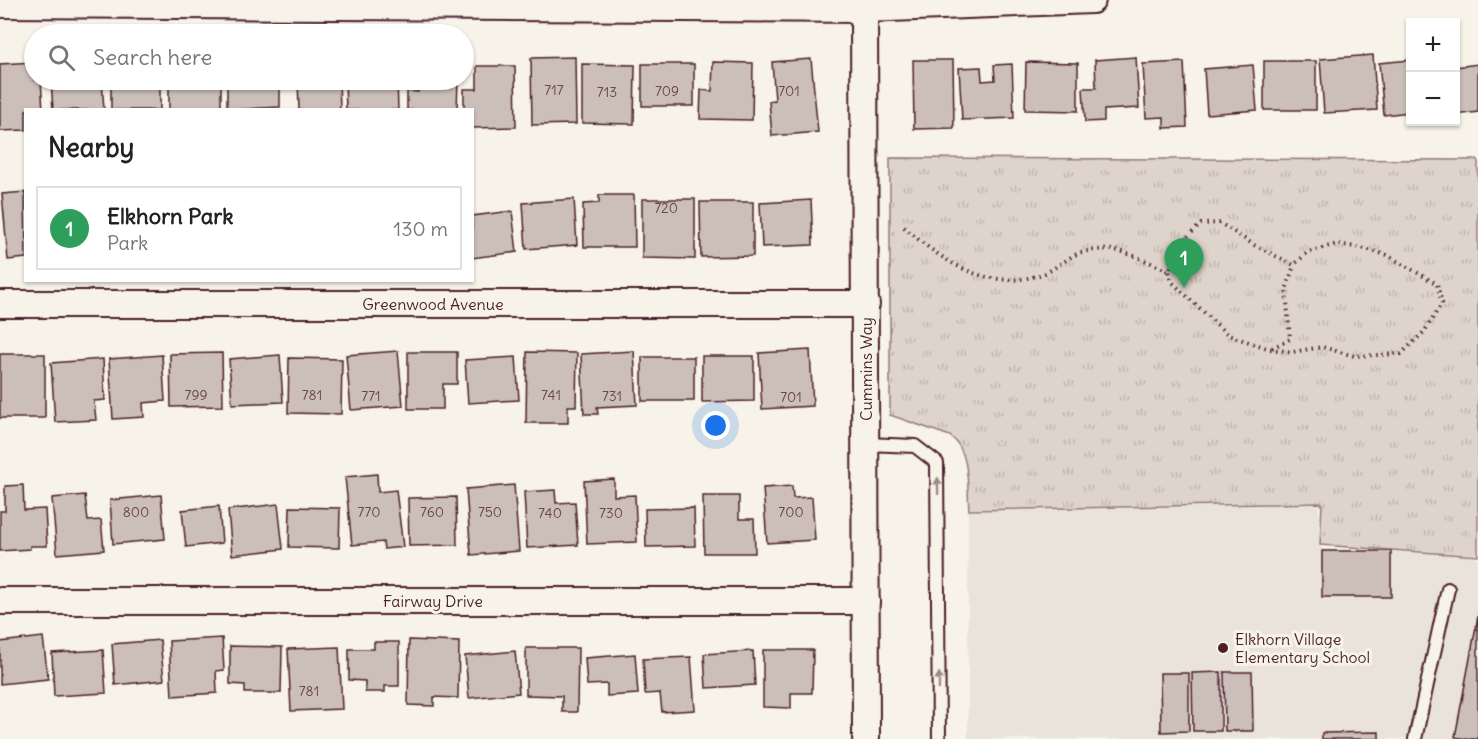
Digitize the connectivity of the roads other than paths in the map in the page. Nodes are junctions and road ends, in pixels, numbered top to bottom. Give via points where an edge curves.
1 (1092, 0) edge
2 (0, 4) edge
3 (864, 4) edge
4 (0, 304) edge
5 (866, 304) junction
6 (866, 444) junction
7 (1448, 590) dead end
8 (0, 601) edge
9 (866, 601) junction
10 (866, 739) edge
11 (939, 739) edge
12 (1415, 739) edge

1 - 3 street
2 - 3 street
3 - 5 street, Cummins Way
4 - 5 street, Greenwood Avenue
5 - 6 street, Cummins Way
6 - 9 street, Cummins Way
11 -> 6 lane via 937,463 915,446
7 - 12 lane
8 - 9 street, Fairway Drive
9 - 10 street, Cummins Way

